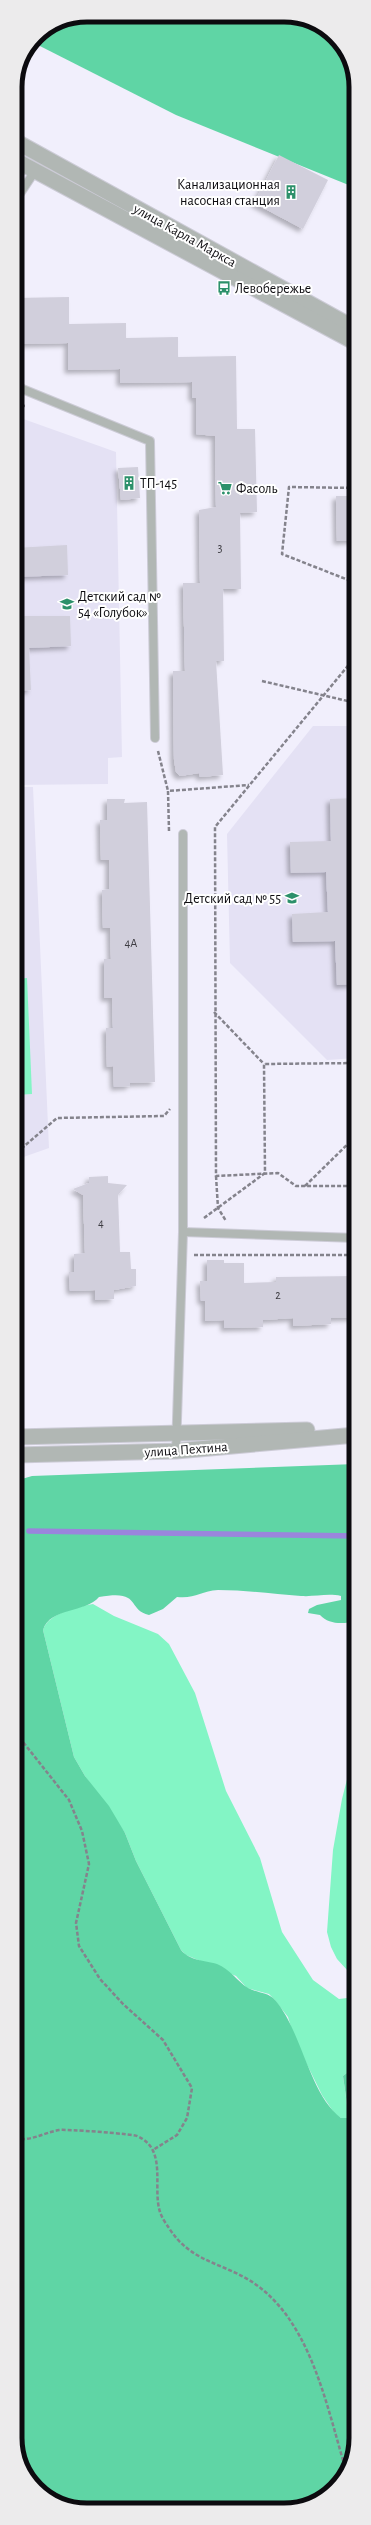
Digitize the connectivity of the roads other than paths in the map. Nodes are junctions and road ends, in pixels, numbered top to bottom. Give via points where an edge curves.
1 (22, 145) edge
2 (22, 164) edge
3 (35, 171) junction
4 (22, 190) edge
5 (349, 325) edge
6 (349, 339) edge
7 (22, 389) edge
8 (155, 738) road end
9 (183, 834) dead end
10 (183, 1232) junction
11 (349, 1238) edge
12 (349, 1429) edge
13 (176, 1433) junction
14 (349, 1436) edge
15 (22, 1437) edge
16 (176, 1451) junction
17 (22, 1455) edge

1 - 5 street, улица Карла Маркса
2 - 3 street, улица Карла Маркса
3 - 4 lane
3 - 6 street, улица Карла Маркса
7 - 8 lane via 150,441
9 - 10 lane
10 - 11 lane
10 - 13 lane
12 - 13 street, улица Пехтина
13 - 15 street, улица Пехтина
13 - 16 lane
14 - 16 street, улица Пехтина
16 - 17 street, улица Пехтина

